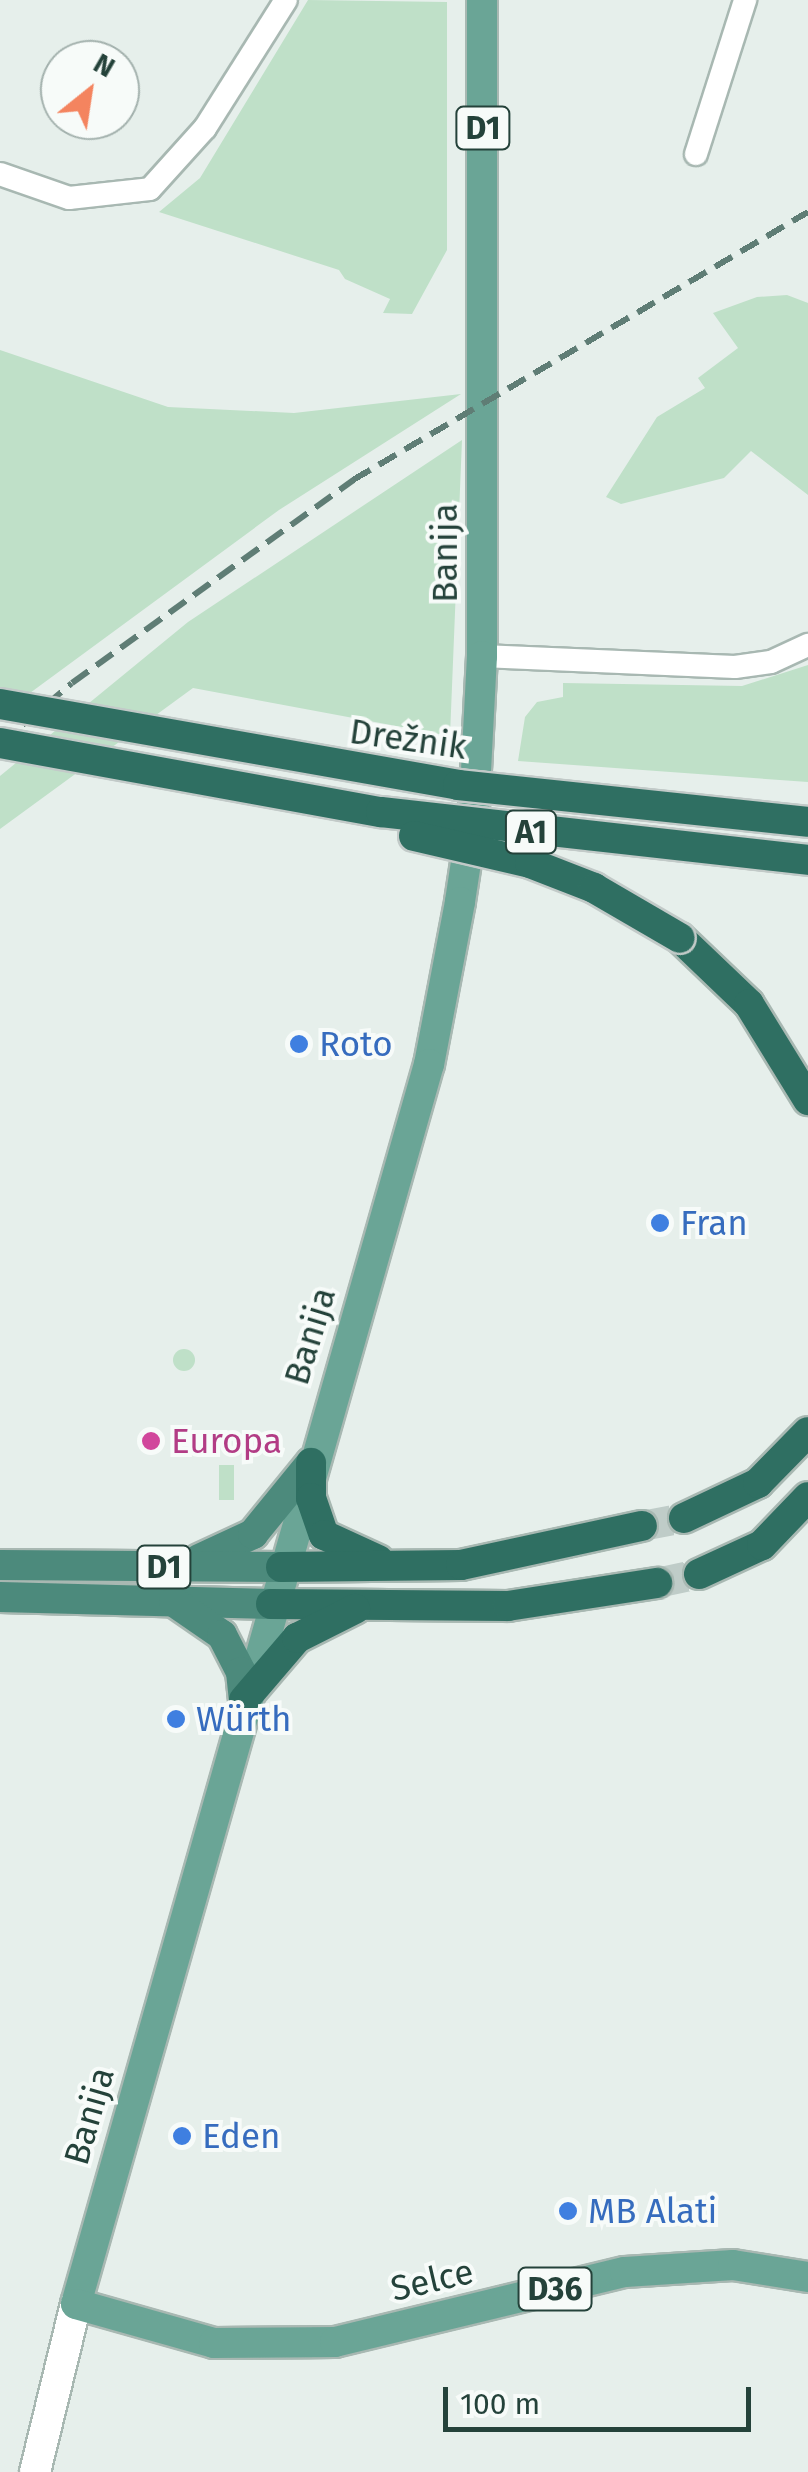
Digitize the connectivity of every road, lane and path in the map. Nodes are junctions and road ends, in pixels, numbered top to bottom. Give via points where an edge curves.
1 (286, 0) edge
2 (482, 0) edge
3 (745, 0) edge
4 (696, 154) dead end
5 (0, 174) edge
6 (808, 645) edge
7 (482, 656) junction
8 (0, 704) edge
9 (0, 743) edge
10 (255, 791) junction
11 (808, 822) edge
12 (808, 860) edge
13 (808, 1100) edge
14 (808, 1432) edge
15 (311, 1463) junction
16 (808, 1497) edge
17 (684, 1518) tunnel mouth
18 (642, 1526) tunnel mouth
19 (0, 1565) edge
20 (173, 1567) junction
21 (282, 1567) junction
22 (415, 1568) junction
23 (699, 1574) tunnel mouth
24 (657, 1584) tunnel mouth
25 (0, 1597) edge
26 (172, 1601) junction
27 (271, 1604) junction
28 (369, 1604) junction
29 (244, 1700) junction
30 (808, 2277) edge
31 (76, 2304) junction
32 (35, 2472) edge

1 - 5 street via 205,128 150,188 69,198
2 - 7 main road, Banija / D1
3 - 4 street
6 - 7 street via 771,662 735,667
7 - 15 main road, Banija / D1 via 474,810 434,1041
8 - 11 highway, Drežnik / A1, bridge via 458,785
9 - 10 highway, A1, bridge
10 - 12 highway, A1, bridge via 464,824
10 - 13 highway, bridge via 298,815 530,863 594,888 680,938 750,1004
14 - 17 highway via 758,1483
15 - 20 highway via 244,1541
15 - 21 main road, Banija / D1
15 - 22 highway via 314,1515 324,1535 361,1556
16 - 23 highway via 762,1545
18 - 22 highway via 503,1558
19 - 20 highway, D1
20 - 21 highway, D1
21 - 22 highway
21 - 27 main road, Banija / D1
24 - 28 highway via 524,1605
25 - 26 highway, D1
26 - 27 highway, D1
26 - 29 highway via 222,1636 241,1672
27 - 28 highway
27 - 29 main road, Banija
28 - 29 highway via 298,1638
29 - 31 main road, Banija
30 - 31 main road, Selce / D36 via 733,2265 624,2272 335,2342 214,2343
31 - 32 main road, Banija

